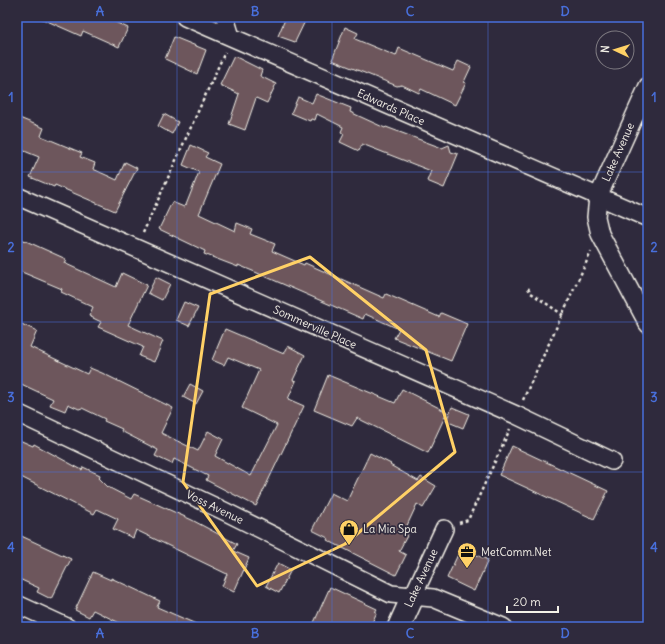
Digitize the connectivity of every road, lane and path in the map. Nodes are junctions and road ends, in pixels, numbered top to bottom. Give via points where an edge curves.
1 (184, 17) edge
2 (225, 17) edge
3 (231, 37) junction
4 (648, 86) edge
5 (17, 196) edge
6 (598, 197) junction
7 (648, 218) edge
8 (136, 248) junction
9 (593, 250) dead end
10 (528, 288) dead end
11 (562, 315) junction
12 (648, 324) edge
13 (522, 403) dead end
14 (17, 413) edge
15 (512, 425) dead end
16 (612, 461) dead end
17 (468, 520) dead end
18 (444, 529) dead end
19 (413, 596) junction
20 (17, 604) edge
21 (67, 627) edge
22 (399, 627) edge
23 (503, 627) edge

1 - 3 street, Edwards Place
2 - 3 street
3 - 6 street, Edwards Place
3 - 8 path
4 - 6 street, Lake Avenue
5 - 8 street, Sommerville Place
6 - 7 street, Edwards Place
6 - 12 street, Lake Avenue via 596,217 600,234
8 - 16 street, Sommerville Place via 516,415
9 - 11 path
10 - 11 path
11 - 13 path
14 - 19 street, Voss Avenue via 392,594
15 - 17 path
18 - 19 street, Lake Avenue
19 - 22 street, Lake Avenue
19 - 23 street, Voss Avenue via 433,598
20 - 21 street

